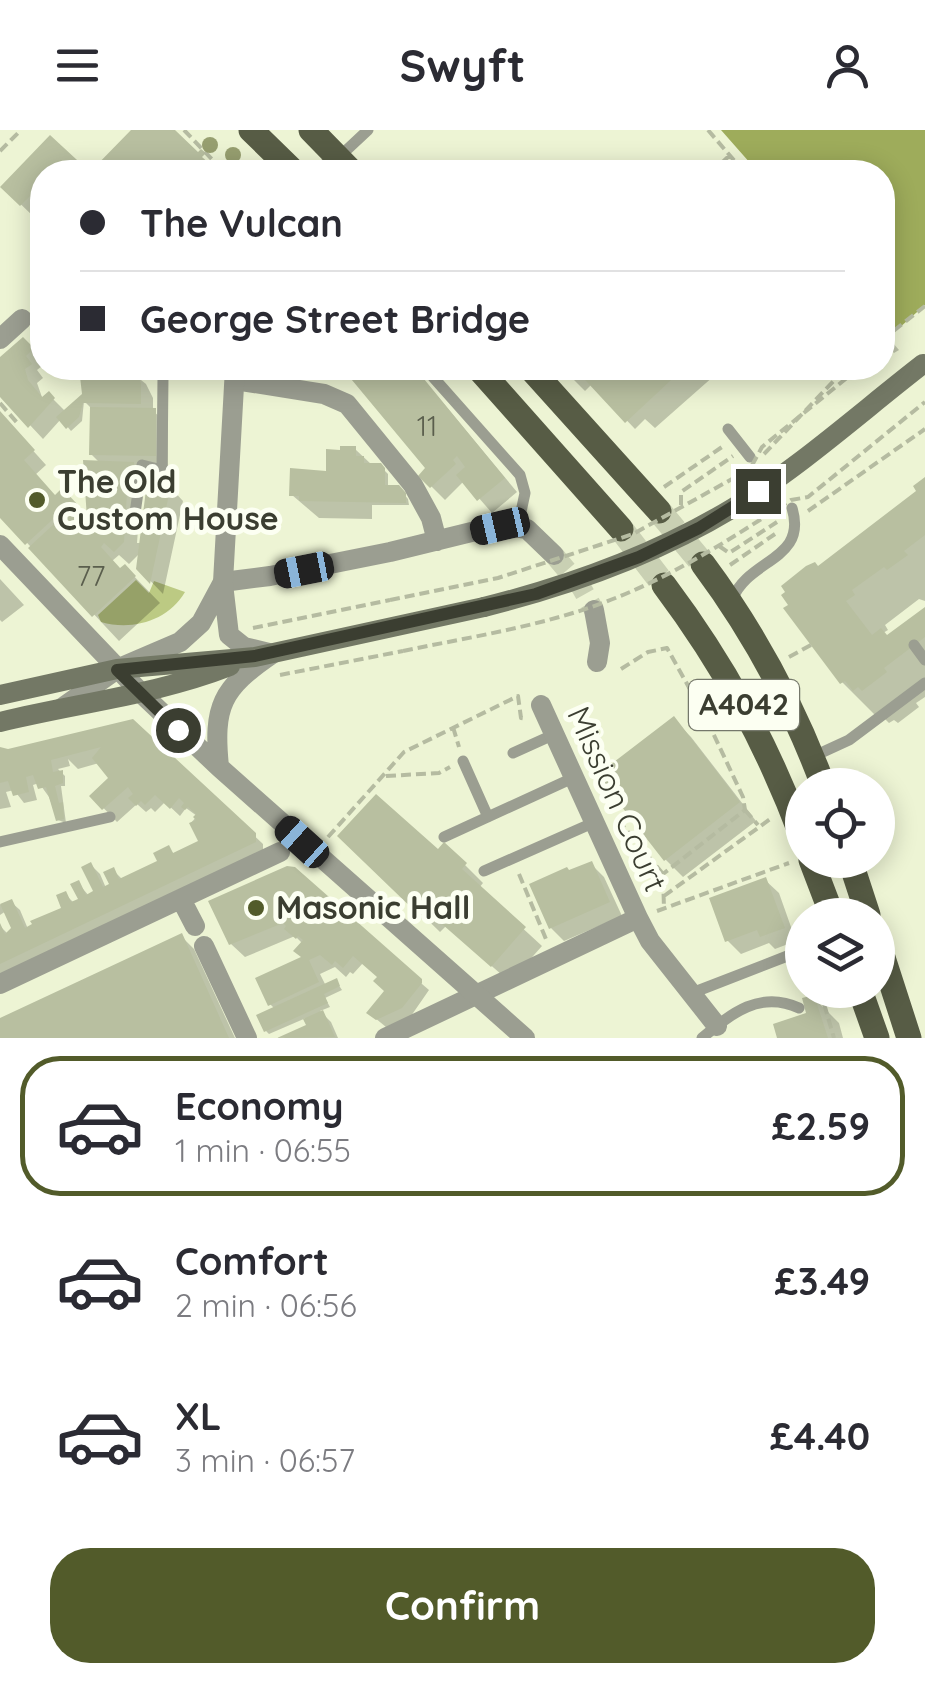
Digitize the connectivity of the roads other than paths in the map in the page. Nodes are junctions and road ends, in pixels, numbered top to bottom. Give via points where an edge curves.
1 (251, 130) edge
2 (311, 130) edge
3 (368, 130) edge
4 (282, 160) edge
5 (332, 160) edge
6 (344, 160) edge
7 (22, 319) dead end
8 (0, 339) edge
9 (925, 362) edge
10 (163, 380) edge
11 (235, 380) edge
12 (262, 380) edge
13 (436, 380) edge
14 (489, 380) edge
15 (542, 380) edge
16 (728, 429) dead end
17 (745, 455) road end
18 (667, 503) tunnel mouth
19 (794, 514) road end
20 (134, 520) dead end
21 (518, 526) junction
22 (621, 529) tunnel mouth
23 (437, 540) junction
24 (0, 545) edge
25 (554, 555) tunnel mouth
26 (714, 560) tunnel mouth
27 (223, 582) junction
28 (664, 585) tunnel mouth
29 (732, 602) junction
30 (594, 610) tunnel mouth
31 (914, 646) dead end
32 (263, 655) junction
33 (925, 660) edge
34 (597, 662) dead end
35 (117, 670) junction
36 (925, 682) edge
37 (142, 694) junction
38 (0, 695) edge
39 (62, 708) junction
40 (549, 720) joint
41 (0, 722) edge
42 (513, 754) dead end
43 (812, 757) junction
44 (463, 761) road end
45 (220, 767) junction
46 (816, 768) edge
47 (575, 777) junction
48 (785, 797) edge
49 (110, 817) dead end
50 (488, 817) junction
51 (604, 818) junction
52 (444, 837) dead end
53 (0, 842) edge
54 (280, 852) dead end
55 (484, 872) dead end
56 (181, 899) junction
57 (638, 918) junction
58 (785, 957) edge
59 (0, 984) edge
60 (692, 993) junction
61 (895, 993) edge
62 (475, 994) junction
63 (785, 1002) edge
64 (866, 1008) edge
65 (710, 1032) edge
66 (248, 1038) edge
67 (385, 1038) edge
68 (525, 1038) edge
69 (877, 1038) edge
70 (910, 1038) edge

1 - 4 main road
2 - 5 main road
3 - 6 lane
7 - 8 street
9 - 32 main road, bridge via 699,528 586,579
10 - 20 lane via 162,470 142,465
11 - 27 street
12 - 23 street via 347,404 413,485
13 - 21 lane via 520,475 525,493
14 - 22 main road
15 - 18 main road
16 - 17 lane
19 - 29 lane via 788,548 749,574
21 - 23 street
21 - 25 street
23 - 27 street
24 - 35 street
26 - 29 main road, A4042
27 - 32 street via 230,635
27 - 35 street via 195,630
28 - 48 main road, A4042 via 748,711
29 - 43 main road, A4042
30 - 34 street
31 - 33 lane
32 - 35 main road
32 - 37 main road
32 - 45 street via 221,704
35 - 37 street
35 - 38 main road
35 - 39 street
36 - 43 lane via 849,740
37 - 39 main road
37 - 45 street
39 - 41 main road
40 - 42 lane
40 - 47 street, Mission Court
43 - 46 main road, A4042
44 - 50 lane
45 - 62 street
47 - 50 lane
47 - 51 street, Mission Court
49 - 53 lane
50 - 52 lane
51 - 55 lane
51 - 57 street, Mission Court
54 - 56 street
56 - 59 street
56 - 66 street
57 - 60 street, Mission Court
57 - 62 street, Mission Court
58 - 60 lane
60 - 65 street, Mission Court
61 - 70 main road
62 - 67 street, Mission Court
62 - 68 street
63 - 65 lane via 754,1001
64 - 69 main road

